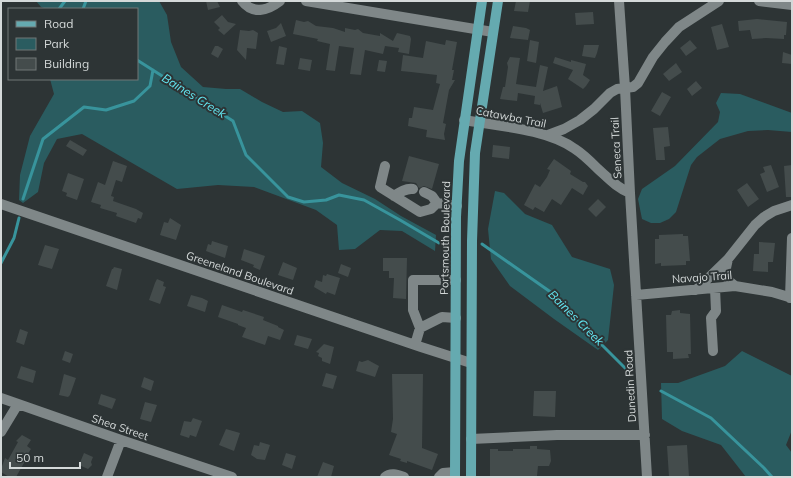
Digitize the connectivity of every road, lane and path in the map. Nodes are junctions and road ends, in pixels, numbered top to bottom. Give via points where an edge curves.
1 (242, 1) edge
2 (280, 1) edge
3 (306, 1) edge
4 (482, 1) edge
5 (498, 1) edge
6 (618, 1) edge
7 (719, 1) edge
8 (759, 1) edge
9 (792, 5) edge
10 (478, 30) junction
11 (493, 32) junction
12 (624, 88) junction
13 (464, 120) junction
14 (480, 123) junction
15 (548, 135) junction
16 (385, 166) dead end
17 (413, 189) dead end
18 (424, 192) dead end
19 (630, 193) junction
20 (394, 196) junction
21 (437, 203) junction
22 (1, 204) edge
23 (792, 205) edge
24 (457, 206) junction
25 (792, 238) edge
26 (728, 259) junction
27 (456, 280) junction
28 (735, 286) junction
29 (715, 288) junction
30 (696, 290) junction
31 (636, 294) junction
32 (791, 298) edge
33 (456, 318) junction
34 (420, 328) junction
35 (415, 345) junction
36 (713, 351) dead end
37 (456, 358) junction
38 (472, 363) junction
39 (1, 398) edge
40 (18, 404) junction
41 (1, 432) edge
42 (645, 435) junction
43 (471, 439) junction
44 (121, 440) junction
45 (455, 474) edge
46 (228, 476) edge
47 (106, 477) edge
48 (386, 477) edge
49 (404, 477) edge
50 (439, 477) edge
51 (471, 477) edge
52 (648, 477) edge

1 - 2 street via 251,9 258,10 274,6
3 - 10 street
4 - 10 main road, Portsmouth Boulevard
5 - 11 main road
6 - 12 street, Seneca Trail
7 - 12 street via 679,27 653,58 638,83 633,87
8 - 9 street
10 - 11 street
10 - 13 main road, Portsmouth Boulevard
11 - 14 main road
12 - 15 street via 610,93 580,120
12 - 19 street, Seneca Trail
13 - 14 street, Catawba Trail
13 - 24 main road, Portsmouth Boulevard
14 - 15 street, Catawba Trail
14 - 38 main road via 474,179
15 - 19 street, Catawba Trail via 574,148 616,186
16 - 20 street via 380,187
17 - 20 street via 402,190
18 - 21 street via 432,196
19 - 31 street, Seneca Trail
20 - 21 street via 420,212 431,209
21 - 24 street
22 - 35 street, Greeneland Boulevard
23 - 26 street via 764,217
24 - 27 main road, Portsmouth Boulevard
25 - 32 street
26 - 28 street via 727,278
26 - 30 street
27 - 33 main road, Portsmouth Boulevard
27 - 34 street via 413,280 413,310
28 - 29 street, Navajo Trail
28 - 32 street, Navajo Trail
29 - 30 street, Navajo Trail
29 - 36 street via 716,311 711,318
30 - 31 street, Navajo Trail
31 - 42 street, Dunedin Road
33 - 34 street via 442,317
33 - 37 main road, Portsmouth Boulevard
34 - 35 street
35 - 37 street, Greeneland Boulevard
37 - 38 street, Greeneland Boulevard
37 - 45 main road, Portsmouth Boulevard
38 - 43 main road
39 - 40 street, Shea Street
40 - 41 street
40 - 44 street, Shea Street
42 - 43 street via 557,435
42 - 52 street, Dunedin Road
43 - 51 main road
44 - 46 street, Shea Street
44 - 47 street
45 - 50 street via 443,473
48 - 49 street via 391,474

